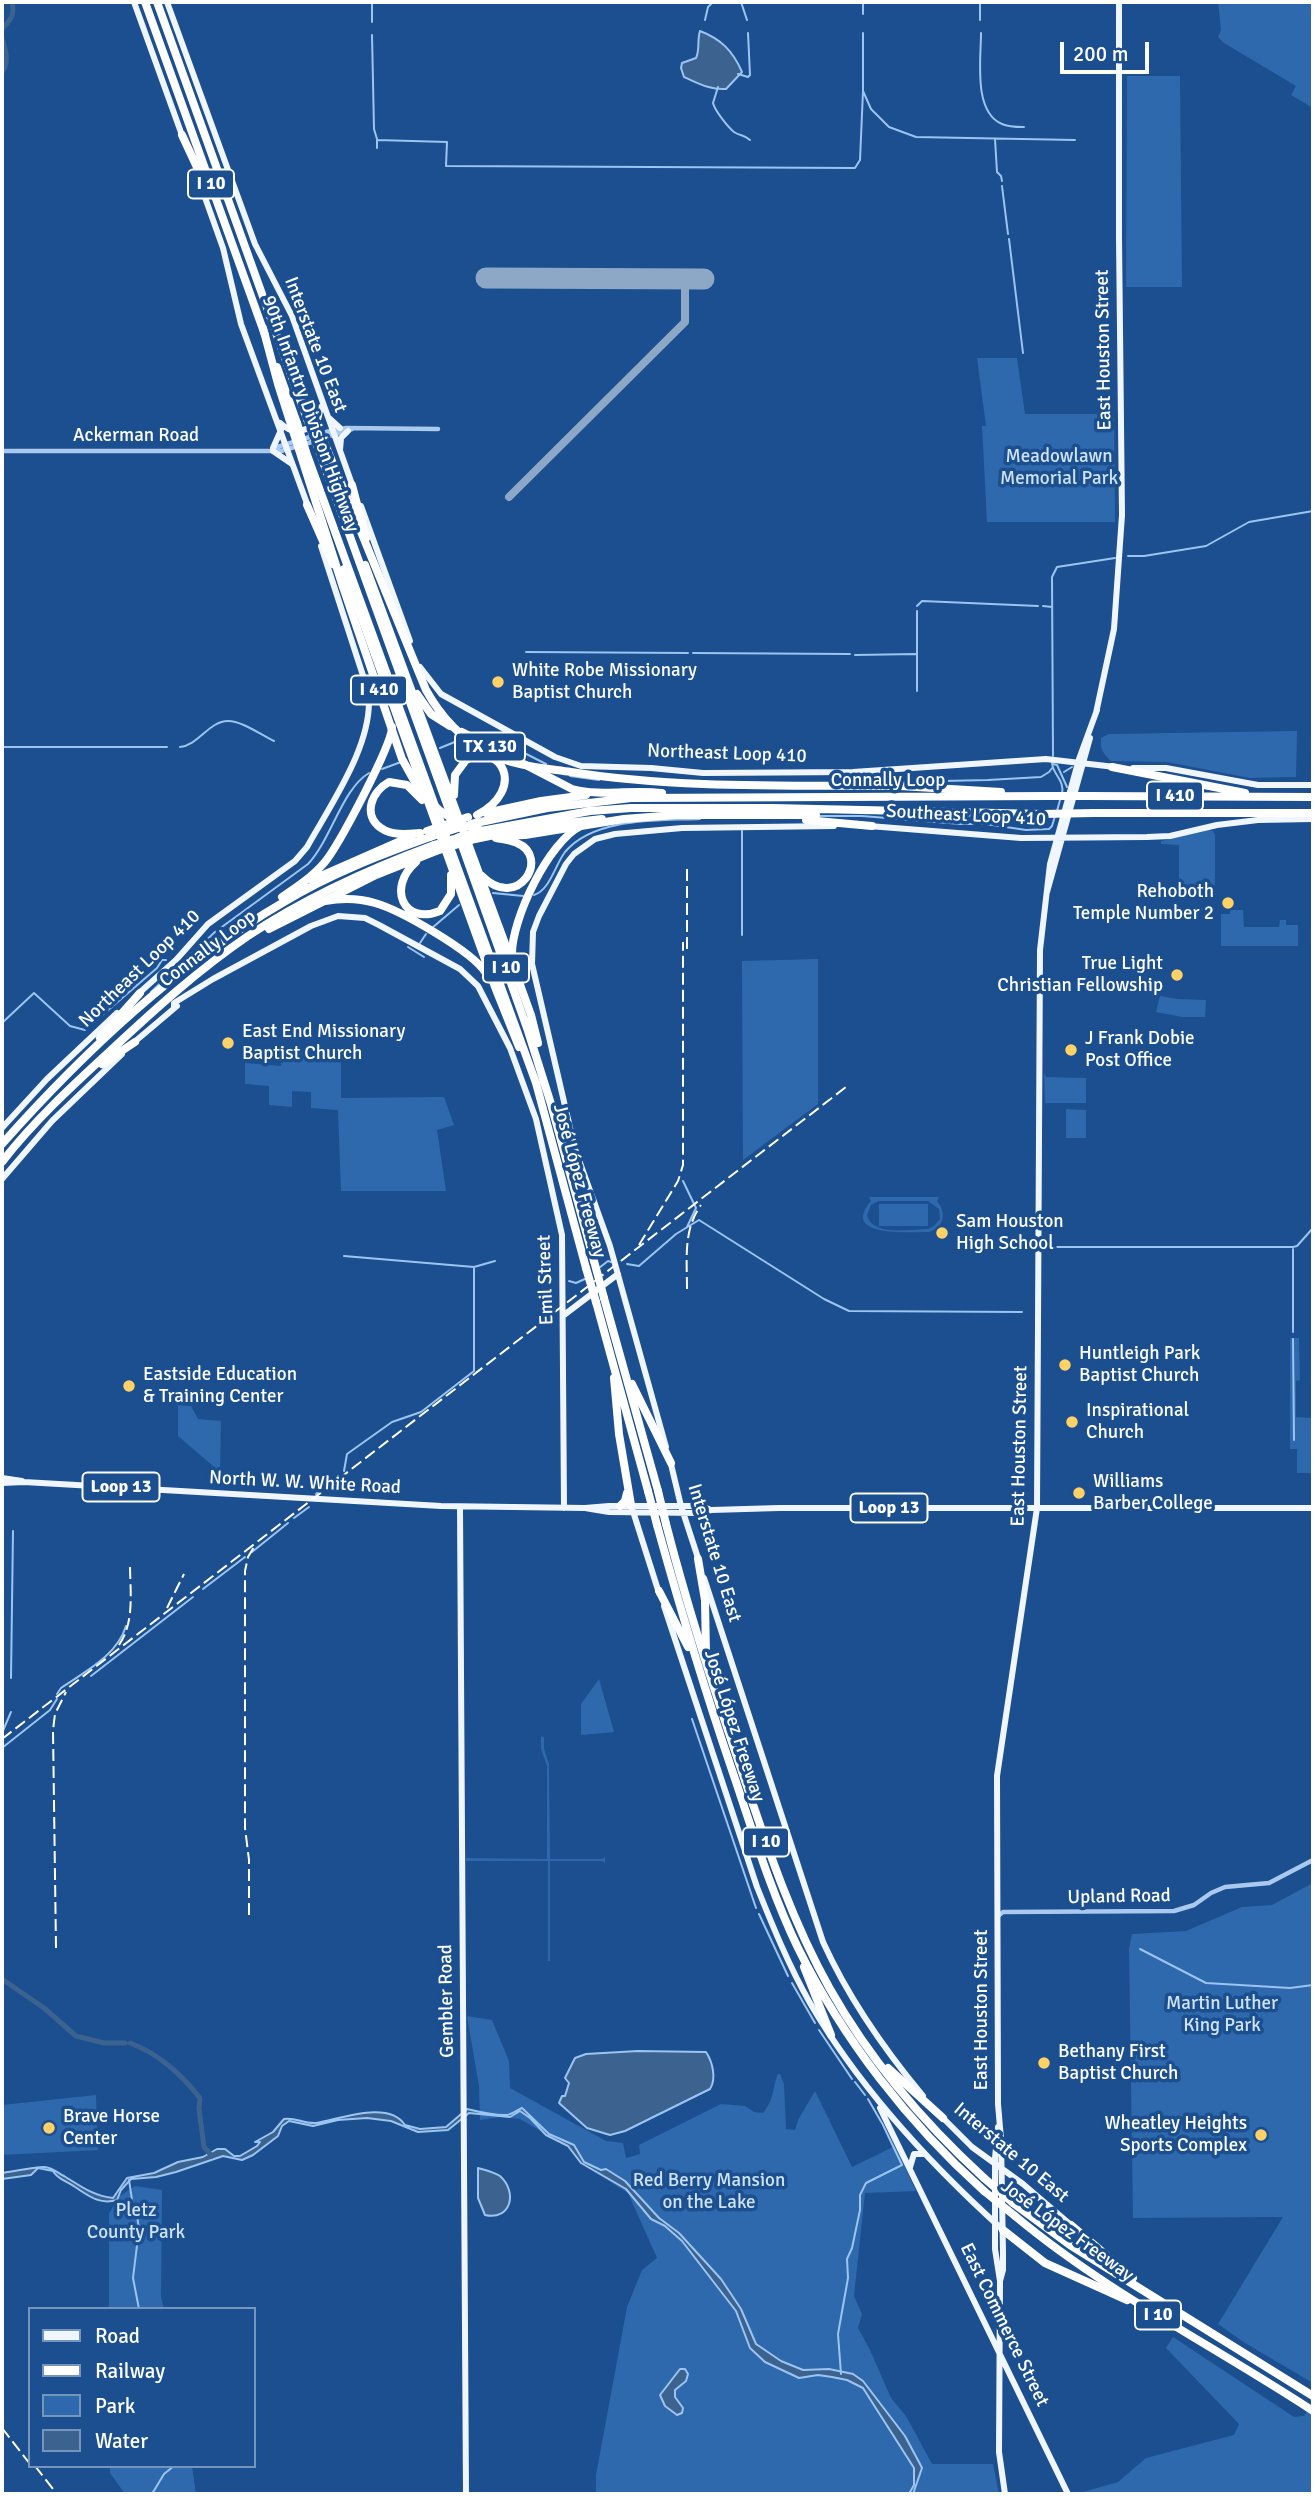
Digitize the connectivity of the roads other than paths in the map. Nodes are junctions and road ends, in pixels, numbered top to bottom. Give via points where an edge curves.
1 (135, 2) edge
2 (145, 2) edge
3 (159, 2) edge
4 (167, 2) edge
5 (1119, 4) edge
6 (182, 135) junction
7 (250, 290) junction
8 (263, 328) junction
9 (321, 400) junction
10 (325, 412) junction
11 (274, 416) junction
12 (310, 417) junction
13 (340, 428) junction
14 (438, 429) dead end
15 (281, 430) junction
16 (350, 430) junction
17 (332, 433) junction
18 (287, 448) junction
19 (272, 450) junction
20 (2, 451) edge
21 (340, 452) junction
22 (293, 465) junction
23 (352, 485) junction
24 (319, 486) junction
25 (332, 486) junction
26 (307, 505) junction
27 (387, 619) junction
28 (368, 636) junction
29 (402, 662) junction
30 (441, 694) joint
31 (389, 696) junction
32 (1086, 746) junction
33 (1061, 760) junction
34 (1081, 763) junction
35 (1096, 765) junction
36 (1112, 767) junction
37 (1313, 785) edge
38 (607, 792) junction
39 (1028, 796) junction
40 (689, 797) junction
41 (1265, 797) junction
42 (1313, 797) edge
43 (772, 808) junction
44 (934, 812) junction
45 (1313, 813) edge
46 (458, 815) junction
47 (754, 815) junction
48 (434, 819) junction
49 (1313, 819) edge
50 (596, 820) junction
51 (473, 826) junction
52 (872, 826) junction
53 (458, 833) joint
54 (615, 834) joint
55 (447, 836) joint
56 (1060, 837) junction
57 (1037, 838) junction
58 (429, 842) junction
59 (1052, 853) junction
60 (447, 855) junction
61 (479, 873) junction
62 (291, 891) junction
63 (1046, 894) junction
64 (316, 904) junction
65 (233, 933) junction
66 (224, 954) junction
67 (514, 968) junction
68 (495, 987) junction
69 (140, 993) junction
70 (135, 1042) junction
71 (72, 1070) junction
72 (80, 1080) junction
73 (536, 1083) junction
74 (551, 1104) junction
75 (2, 1128) edge
76 (2, 1144) edge
77 (2, 1162) edge
78 (2, 1179) edge
79 (618, 1273) junction
80 (600, 1300) junction
81 (564, 1302) junction
82 (573, 1308) junction
83 (564, 1315) junction
84 (616, 1357) junction
85 (671, 1463) junction
86 (2, 1478) edge
87 (24, 1482) junction
88 (2, 1483) edge
89 (628, 1490) junction
90 (620, 1506) junction
91 (460, 1507) junction
92 (564, 1508) junction
93 (585, 1508) junction
94 (1037, 1508) junction
95 (1313, 1508) edge
96 (632, 1509) junction
97 (682, 1510) junction
98 (662, 1524) junction
99 (698, 1559) junction
100 (659, 1591) junction
101 (695, 1659) junction
102 (709, 1675) junction
103 (1313, 1860) edge
104 (998, 1916) junction
105 (792, 1934) junction
106 (859, 2033) junction
107 (831, 2035) junction
108 (873, 2094) junction
109 (943, 2118) junction
110 (999, 2121) junction
111 (995, 2144) junction
112 (979, 2152) junction
113 (926, 2156) junction
114 (995, 2164) junction
115 (911, 2169) junction
116 (1002, 2170) junction
117 (995, 2222) junction
118 (1072, 2225) joint
119 (1003, 2230) junction
120 (1020, 2245) junction
121 (1003, 2253) junction
122 (1000, 2281) junction
123 (1145, 2290) junction
124 (1155, 2313) junction
125 (1000, 2316) junction
126 (984, 2320) junction
127 (1000, 2353) junction
128 (999, 2390) junction
129 (1018, 2390) junction
130 (1313, 2396) edge
131 (1310, 2409) edge
132 (466, 2494) edge
133 (1005, 2494) edge
134 (1068, 2494) edge

1 - 6 main road
2 - 7 highway, 90th Infantry Division Highway / I 10
3 - 12 highway, 90th Infantry Division Highway / I 10 via 288,367
4 - 9 main road, Interstate 10 East via 255,244 292,316
5 - 32 main road, East Houston Street via 1122,523 1115,620
6 - 7 highway
6 - 11 main road via 223,248 241,324
7 - 8 highway, 90th Infantry Division Highway / I 10
8 - 24 highway, 90th Infantry Division Highway / I 10, bridge
8 - 47 highway, I 410, bridge via 343,587 402,759 421,793 460,824 506,836 675,815
9 - 10 main road, Interstate 10 East
9 - 11 main road via 317,424 306,430 288,430
10 - 13 main road
10 - 17 main road, Interstate 10 East
11 - 15 main road
12 - 25 highway, 90th Infantry Division Highway / I 10, bridge
12 - 39 highway, bridge via 426,690 449,724 479,747 512,762 673,783 900,786
13 - 16 street, Ackerman Road
13 - 17 street, Ackerman Road
14 - 16 street, Ackerman Road
15 - 18 main road
15 - 19 main road
16 - 17 street, Ackerman Road
16 - 21 main road via 341,438
17 - 18 street, Ackerman Road
17 - 21 main road, Interstate 10 East
18 - 19 street, Ackerman Road
18 - 22 main road
19 - 20 street, Ackerman Road
19 - 22 main road
21 - 23 main road, Interstate 10 East
22 - 26 main road
23 - 27 highway
23 - 30 main road, Interstate 10 East via 418,664
24 - 28 highway
24 - 55 highway, 90th Infantry Division Highway / I 10
25 - 27 highway, TX 130
25 - 53 highway, 90th Infantry Division Highway / I 10
26 - 28 highway
26 - 69 main road, Northeast Loop 410 via 370,702 362,746 295,861 208,924
27 - 29 highway, TX 130
28 - 31 highway
29 - 38 highway, TX 130 via 418,697 446,724 561,784 592,793
29 - 46 highway
30 - 33 main road, Northeast Loop 410 via 555,757 590,767 703,773 853,772
31 - 48 highway
31 - 62 highway via 392,732 387,749 328,857
32 - 33 main road
32 - 34 main road, East Houston Street
32 - 35 main road
33 - 34 main road
34 - 35 main road
34 - 56 main road, East Houston Street
35 - 36 main road
36 - 37 main road via 1166,768 1258,785
36 - 41 highway
38 - 40 highway, TX 130 via 649,791
38 - 51 highway via 541,801
39 - 40 highway, Connally Loop / I 410
39 - 41 highway, Connally Loop / I 410, bridge
40 - 51 highway, Connally Loop / I 410 via 588,802 515,813
41 - 42 highway, Connally Loop / I 410
43 - 44 highway, Connally Loop / I 410
43 - 50 highway
43 - 51 highway, Connally Loop / I 410 via 631,808
44 - 45 highway, Connally Loop / I 410, bridge
44 - 47 highway
46 - 51 highway via 453,793 457,771 469,758 491,758 499,764 506,785
46 - 61 highway
47 - 52 highway
48 - 58 highway via 407,785 389,782 376,791 371,802 372,815 382,828
48 - 60 highway
49 - 56 main road, Southeast Loop 410 via 1258,820 1161,837
50 - 51 highway via 533,827
50 - 67 highway via 577,828 552,853 517,921
51 - 58 highway, bridge
51 - 58 highway, Connally Loop / I 410, bridge
51 - 61 highway via 492,838 517,842 528,850 532,862 528,877 507,889 492,885
52 - 54 main road, Southeast Loop 410 via 682,828
52 - 57 main road, Southeast Loop 410
53 - 74 highway, José López Freeway / I 10
54 - 79 main road, Interstate 10 East via 573,853 538,916 531,955 575,1148
55 - 73 highway, José López Freeway / I 10
56 - 57 main road, Southeast Loop 410
56 - 59 main road, East Houston Street
56 - 63 main road, East Houston Street
57 - 59 main road
58 - 60 highway via 400,886 404,903 413,911 426,915 440,911 451,894
58 - 62 highway via 346,863
58 - 64 highway
58 - 65 highway, Connally Loop / I 410 via 338,873
58 - 66 highway, Connally Loop / I 410 via 268,923
59 - 63 main road, East Houston Street
60 - 68 highway
61 - 67 highway
62 - 65 highway
63 - 94 main road, East Houston Street via 1040,950
64 - 66 highway
64 - 68 highway via 359,899 393,911 466,952
65 - 71 highway, Connally Loop / I 410 via 178,974
66 - 72 highway, Connally Loop / I 410 via 140,1022
67 - 74 highway via 533,1023
68 - 73 highway
69 - 71 highway
69 - 75 main road, Northeast Loop 410 via 47,1079
70 - 72 highway
70 - 78 main road via 52,1121
70 - 81 main road, Emil Street via 174,1008 176,1001 335,917 372,921 460,969 478,986 495,1019 542,1140 563,1242
71 - 76 highway, Connally Loop / I 410
72 - 77 highway, Connally Loop / I 410
73 - 80 highway, José López Freeway / I 10, bridge via 586,1268
74 - 80 highway, José López Freeway / I 10, bridge via 594,1261
79 - 82 main road
79 - 85 main road, Interstate 10 East
80 - 84 highway, José López Freeway / I 10
81 - 82 main road
81 - 83 main road, Emil Street
82 - 83 main road
83 - 92 main road, Emil Street
84 - 85 highway
84 - 89 highway via 619,1434
84 - 98 highway, José López Freeway / I 10, bridge
85 - 97 main road, Interstate 10 East
86 - 87 main road, North W. W. White Road / Loop 13
87 - 88 main road, North W. W. White Road / Loop 13
87 - 91 main road, North W. W. White Road / Loop 13
89 - 90 highway
89 - 96 highway
90 - 93 main road, North W. W. White Road / Loop 13
90 - 96 main road, North W. W. White Road / Loop 13
91 - 92 main road, North W. W. White Road / Loop 13
91 - 132 main road, Gembler Road
92 - 93 main road, North W. W. White Road / Loop 13
93 - 96 main road, North W. W. White Road / Loop 13
94 - 95 main road, Loop 13
94 - 97 main road, Loop 13 via 711,1510 700,1506
94 - 104 main road, East Houston Street via 997,1776
96 - 97 main road, North W. W. White Road / Loop 13
96 - 100 main road
97 - 99 main road, Interstate 10 East
98 - 101 highway, José López Freeway / I 10
98 - 102 highway, José López Freeway / I 10
99 - 102 highway
99 - 109 main road, Interstate 10 East via 823,1942 873,2030
100 - 101 highway
100 - 107 main road via 757,1887 796,1977
101 - 105 highway, José López Freeway / I 10 via 755,1840
102 - 106 highway, José López Freeway / I 10 via 788,1900 830,1989
103 - 104 street, Upland Road via 1269,1883 1225,1887 1174,1911 1003,1912
104 - 110 main road, East Houston Street
105 - 107 highway
105 - 124 highway, José López Freeway / I 10, bridge via 837,2017 876,2073 941,2149 1014,2216
106 - 109 highway via 909,2089
106 - 123 highway, José López Freeway / I 10, bridge via 920,2113 984,2178 1070,2245
107 - 108 main road
108 - 113 main road
108 - 115 main road, East Commerce Street
109 - 112 main road, Interstate 10 East
110 - 111 main road, East Houston Street
110 - 116 main road, East Houston Street
111 - 112 main road via 990,2152
111 - 114 main road, East Houston Street
112 - 114 main road, Interstate 10 East
113 - 115 main road via 914,2154
113 - 117 main road
114 - 116 main road, Interstate 10 East
114 - 117 main road, East Houston Street
115 - 126 main road, East Commerce Street
116 - 118 main road, Interstate 10 East
116 - 119 main road, East Houston Street
117 - 119 main road
117 - 122 main road, East Houston Street
118 - 123 highway
119 - 120 highway
119 - 121 main road, East Houston Street
120 - 121 main road via 1010,2245
120 - 124 highway via 1045,2263
121 - 122 main road, East Houston Street
122 - 125 main road, East Houston Street
123 - 130 highway, José López Freeway / I 10
124 - 131 highway, José López Freeway / I 10
125 - 126 main road
125 - 127 main road, East Houston Street
126 - 127 main road, East Commerce Street
127 - 128 main road, East Houston Street
127 - 129 main road, East Commerce Street
128 - 129 main road
128 - 133 main road, East Houston Street
129 - 134 main road, East Commerce Street

